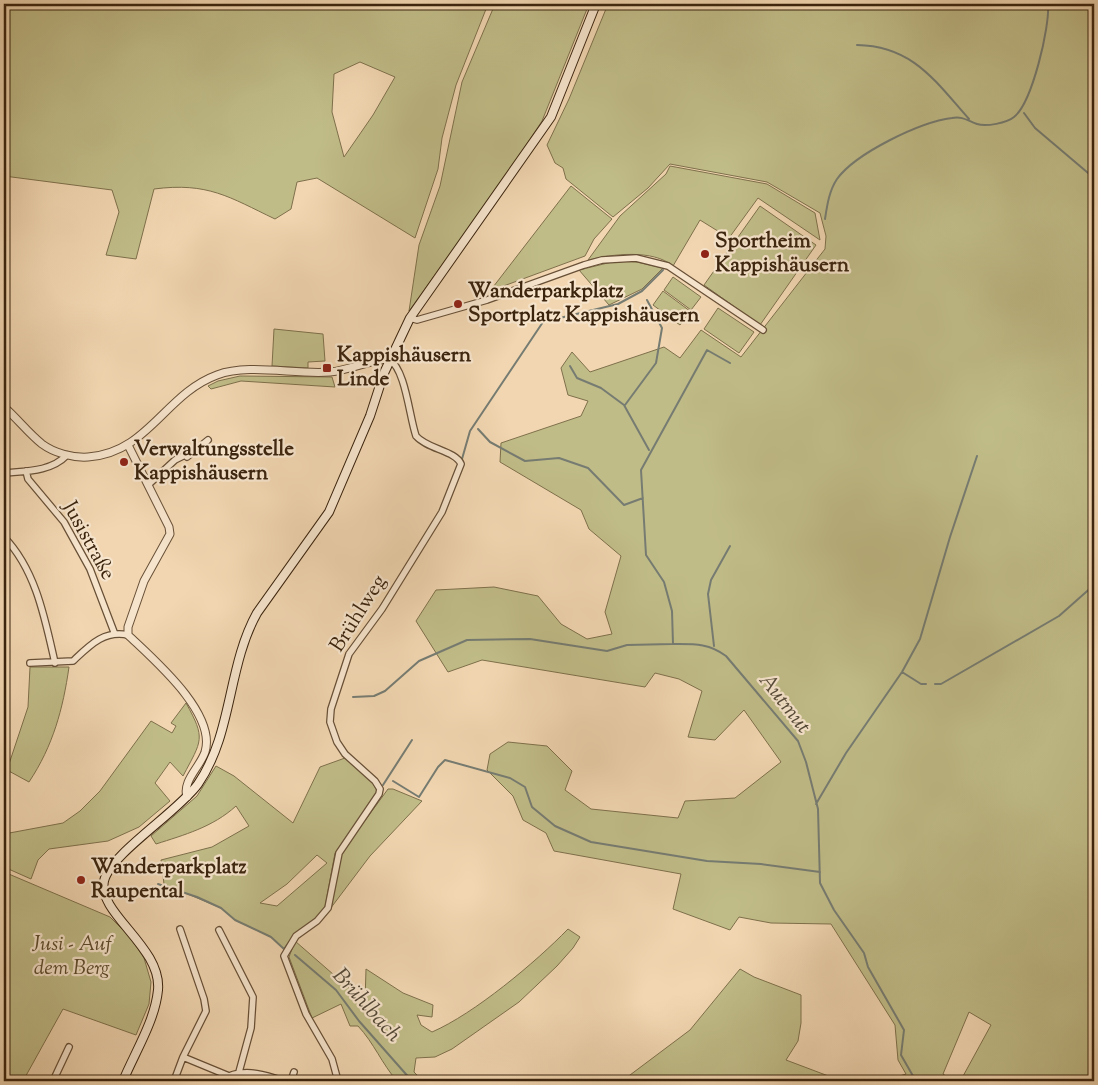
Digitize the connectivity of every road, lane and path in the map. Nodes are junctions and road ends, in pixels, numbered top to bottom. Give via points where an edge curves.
1 (596, 4) edge
2 (410, 318) junction
3 (763, 330) dead end
4 (389, 359) junction
5 (4, 407) edge
6 (208, 440) dead end
7 (128, 445) junction
8 (66, 455) junction
9 (26, 471) junction
10 (4, 473) edge
11 (148, 485) junction
12 (4, 536) edge
13 (114, 632) junction
14 (128, 635) junction
15 (30, 663) dead end
16 (55, 663) junction
17 (187, 797) junction
18 (180, 929) dead end
19 (220, 930) dead end
20 (69, 1047) dead end
21 (183, 1056) junction
22 (240, 1072) junction
23 (294, 1072) dead end
24 (228, 1078) edge
25 (53, 1081) edge
26 (123, 1081) edge
27 (174, 1081) edge
28 (284, 1081) edge
29 (291, 1081) edge
30 (338, 1081) edge

1 - 2 main road via 551,117
2 - 3 street via 418,320 487,300 602,260 636,258 668,266
2 - 4 main road
4 - 7 street via 333,372 239,371 216,375 176,400 152,426
4 - 17 main road via 363,433 329,512 248,630 238,658 217,749
4 - 30 street, Brühlweg via 401,373 416,436 422,443 456,457 461,464 442,512 382,609 349,654 330,709 330,722 337,742 380,789 339,853 328,908 317,921 296,936 284,956 306,1014 332,1058
5 - 8 street via 42,444
6 - 11 street via 187,457 175,460
7 - 8 street via 98,456
7 - 11 street
8 - 9 street via 60,463
9 - 10 street
9 - 13 street, Jusistraße via 28,479 64,522 90,569
11 - 14 street via 170,534 144,581
12 - 16 street via 27,571 44,612
13 - 14 street
13 - 16 street via 95,640 73,661
14 - 17 street via 165,671 202,720 206,742 186,786
15 - 16 street
17 - 26 main road via 110,867 104,882 106,898 112,908 150,956 158,988 150,1020
18 - 21 street via 206,1011
19 - 22 street via 253,997 251,1028
20 - 25 street
21 - 24 street
21 - 27 street
22 - 24 street
22 - 28 street via 264,1074
23 - 29 street

